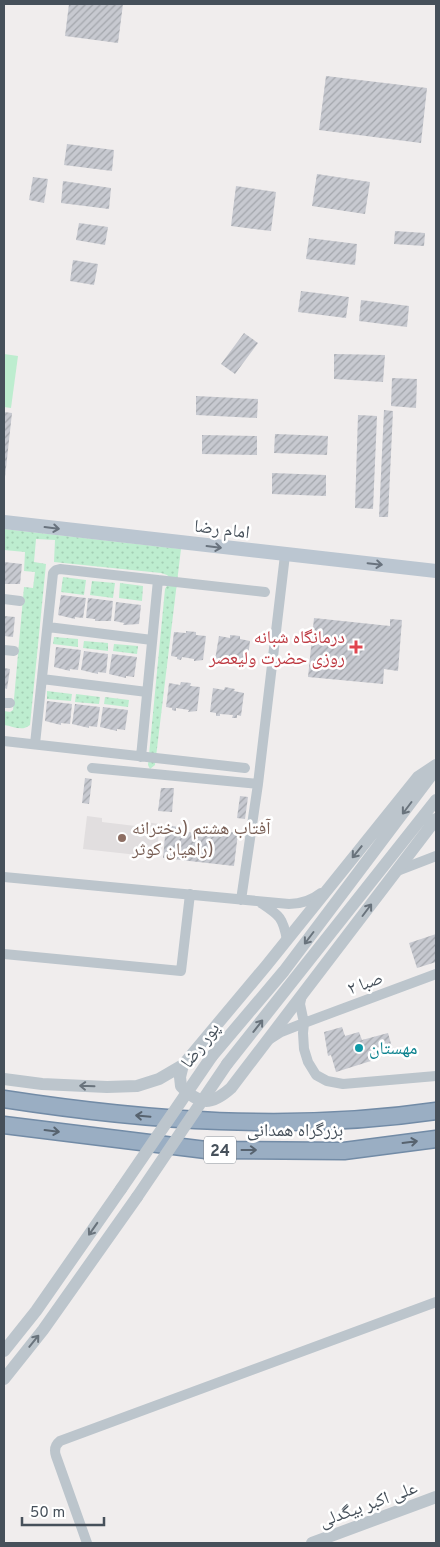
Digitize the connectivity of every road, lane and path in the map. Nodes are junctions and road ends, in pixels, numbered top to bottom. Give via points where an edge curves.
1 (4, 522) edge
2 (285, 555) junction
3 (436, 570) edge
4 (158, 580) junction
5 (265, 592) dead end
6 (4, 599) edge
7 (20, 601) dead end
8 (48, 627) junction
9 (152, 640) junction
10 (42, 679) junction
11 (147, 692) junction
12 (4, 741) edge
13 (35, 744) junction
14 (141, 757) junction
15 (436, 765) edge
16 (92, 768) dead end
17 (245, 768) dead end
18 (436, 769) edge
19 (258, 784) junction
20 (436, 800) edge
21 (436, 819) edge
22 (436, 856) edge
23 (397, 870) junction
24 (4, 877) edge
25 (328, 889) junction
26 (190, 894) junction
27 (242, 900) junction
28 (260, 902) junction
29 (287, 940) junction
30 (4, 954) edge
31 (436, 974) edge
32 (302, 995) junction
33 (304, 1023) junction
34 (266, 1042) junction
35 (184, 1065) junction
36 (436, 1076) edge
37 (4, 1079) edge
38 (4, 1099) edge
39 (436, 1111) edge
40 (4, 1125) edge
41 (436, 1139) edge
42 (436, 1302) edge
43 (4, 1351) edge
44 (4, 1378) edge
45 (436, 1497) edge
46 (87, 1543) edge
47 (312, 1543) edge

1 -> 2 main road, امام رضا
2 -> 3 main road, امام رضا
2 - 19 street
4 - 5 street
4 - 8 street via 56,570 53,573
4 - 9 street
6 - 7 street
8 - 9 street
8 - 10 street
9 - 11 street
10 - 11 street
10 - 13 street
11 - 14 street
12 - 13 street
13 - 14 street
14 - 17 street
15 -> 25 street via 418,777
16 - 19 street
18 -> 43 street, پور رضا, bridge via 284,970 212,1056 36,1311
19 - 27 street
44 -> 20 street, پور رضا, bridge via 43,1330 227,1064
21 - 23 street
22 - 23 street
32 -> 23 street
24 - 26 street
25 - 28 street via 300,904
25 - 29 street
26 - 27 street
26 - 30 street via 181,971
27 - 28 street
28 - 29 street via 278,915
29 - 35 street
31 - 33 street, صبا ۲
32 - 33 street via 300,1004
32 - 34 street
33 - 34 street, صبا ۲
33 - 36 street via 302,1034 308,1062 316,1075 327,1081 343,1084
34 - 35 street via 231,1088 209,1102 191,1097 180,1086
35 -> 37 street via 159,1079 136,1086 42,1084
39 -> 38 highway, بزرگراه همدانی / 24 via 311,1123 206,1122 77,1110
40 -> 41 highway, بزرگراه همدانی / 24 via 206,1150 344,1151
42 - 46 street via 60,1441 56,1456
45 - 47 street, علی اکبر بیگدلی

